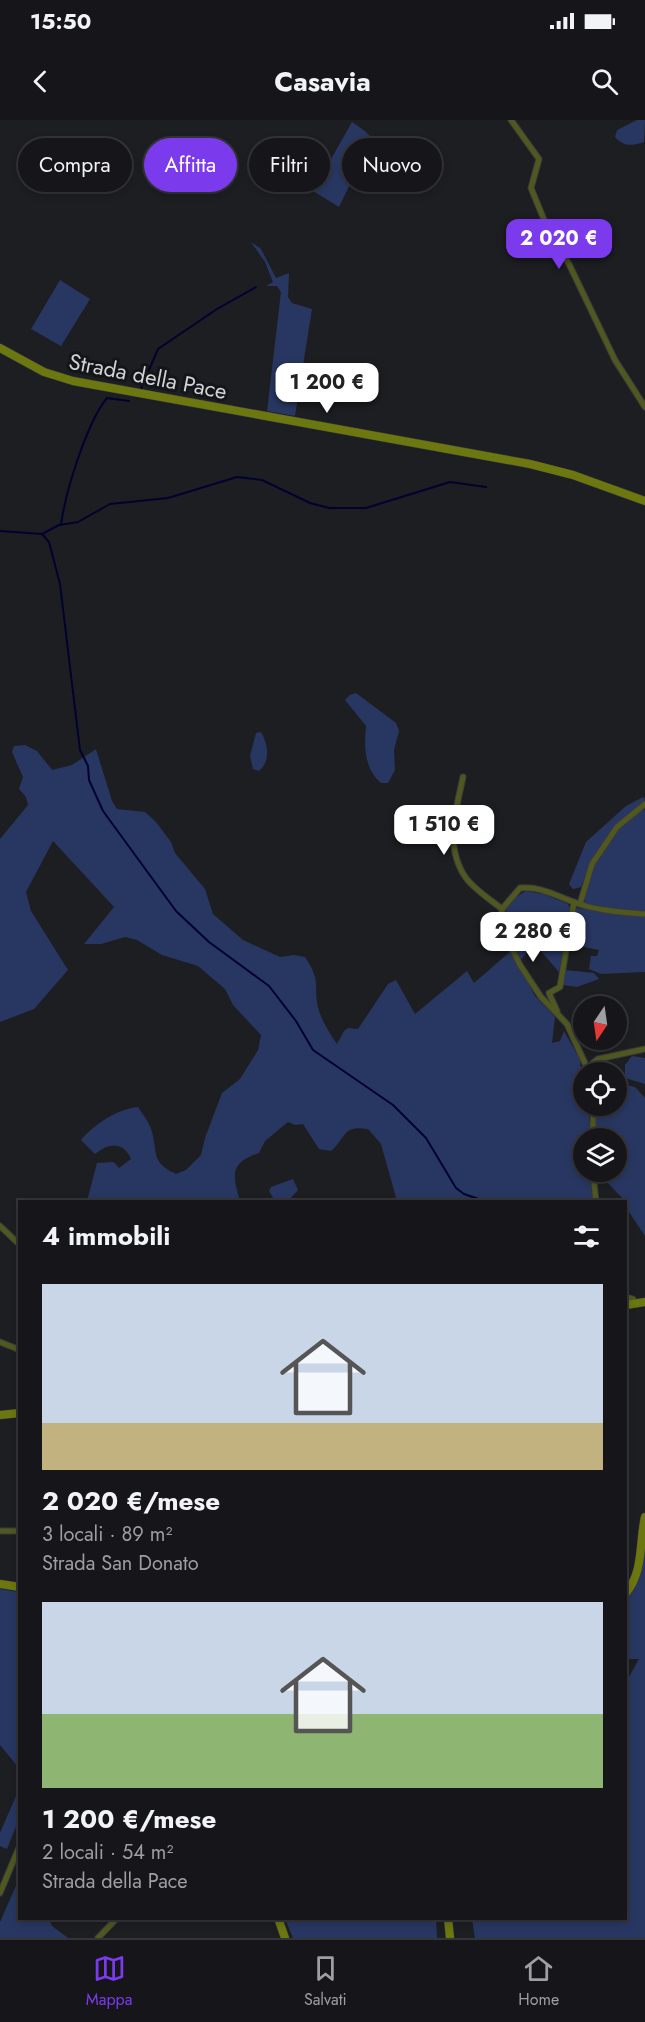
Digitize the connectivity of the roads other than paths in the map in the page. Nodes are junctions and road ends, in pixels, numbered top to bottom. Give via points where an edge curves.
1 (511, 120) edge
2 (0, 348) edge
3 (645, 407) edge
4 (645, 501) edge
5 (463, 777) dead end
6 (645, 804) edge
7 (577, 903) junction
8 (502, 909) junction
9 (645, 914) edge
10 (558, 1015) junction
11 (645, 1049) edge
12 (584, 1062) edge
13 (594, 1062) edge
14 (594, 1182) edge
15 (596, 1200) edge
16 (0, 1226) edge
17 (18, 1243) edge
18 (627, 1297) edge
19 (645, 1302) edge
20 (635, 1304) junction
21 (627, 1305) edge
22 (0, 1342) edge
23 (18, 1349) edge
24 (18, 1413) edge
25 (0, 1416) edge
26 (645, 1516) edge
27 (0, 1531) edge
28 (18, 1531) edge
29 (0, 1584) edge
30 (18, 1587) edge
31 (627, 1592) edge
32 (18, 1850) edge
33 (0, 1893) edge
34 (115, 1920) edge
35 (279, 1920) edge
36 (448, 1920) edge
37 (98, 1938) edge
38 (285, 1938) edge
39 (450, 1938) edge

1 - 3 street via 539,159 531,188 547,227 615,360
2 - 4 street, Strada della Pace via 44,372 73,381 530,464
5 - 8 street via 454,819 453,843 458,862 467,879
6 - 7 street via 617,827 592,864
7 - 8 street via 542,889 520,888
7 - 9 street
7 - 10 street via 560,987 549,993
8 - 10 street via 501,927 520,965
10 - 12 street via 567,1024
11 - 13 street
14 - 15 street
16 - 17 street
18 - 20 street
19 - 20 street
20 - 21 street
22 - 23 street
24 - 25 street
26 - 31 street via 641,1558
27 - 28 street
29 - 30 street
32 - 33 street
34 - 37 street
35 - 38 street
36 - 39 street

